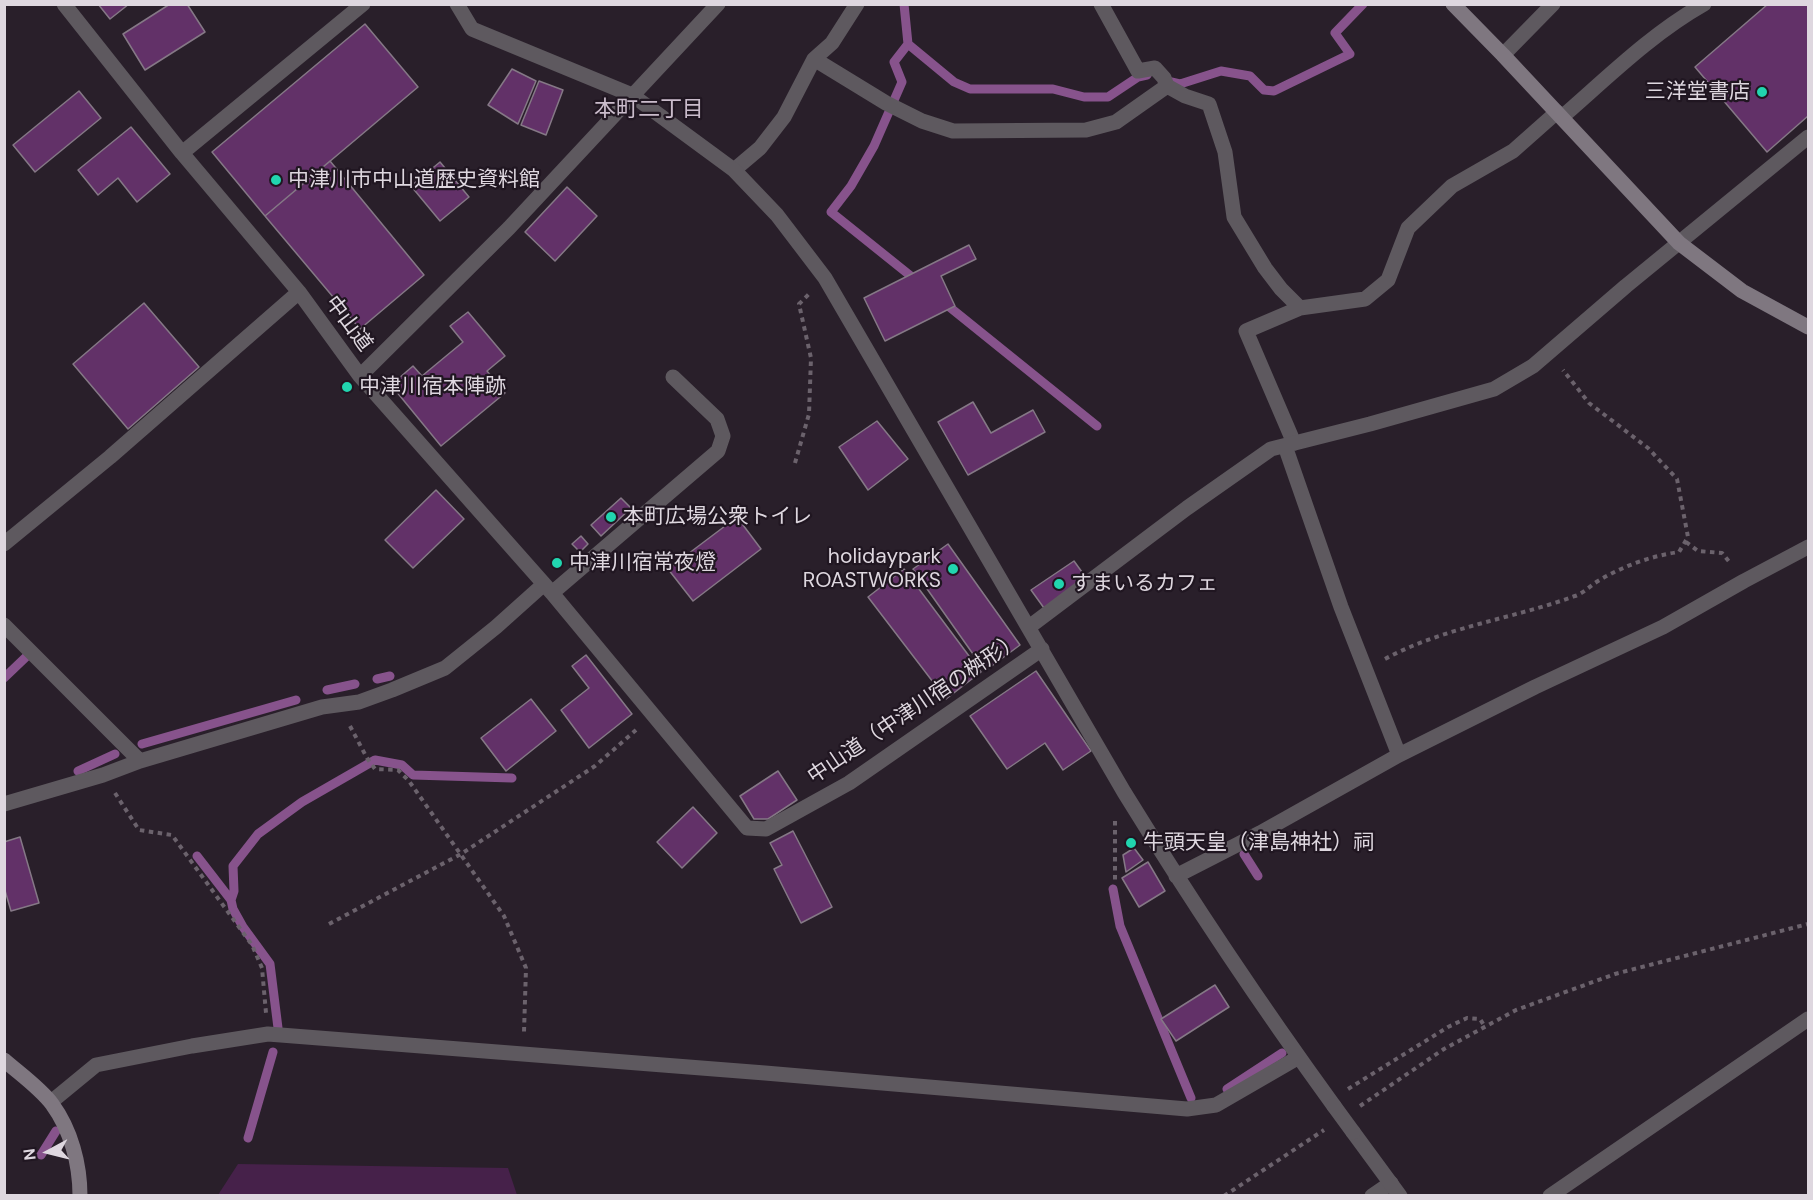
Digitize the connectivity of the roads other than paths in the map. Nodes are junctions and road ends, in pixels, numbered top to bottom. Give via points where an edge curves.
1 (64, 4) edge
2 (363, 4) edge
3 (457, 4) edge
4 (718, 4) edge
5 (857, 4) edge
6 (1101, 4) edge
7 (1453, 4) edge
8 (1553, 4) edge
9 (1704, 4) edge
10 (1503, 55) junction
11 (814, 59) junction
12 (1166, 83) junction
13 (632, 94) junction
14 (1559, 115) junction
15 (1809, 137) edge
16 (182, 153) junction
17 (734, 170) junction
18 (1679, 243) junction
19 (298, 292) junction
20 (1300, 308) junction
21 (1809, 327) edge
22 (360, 376) junction
23 (673, 377) dead end
24 (1289, 444) junction
25 (4, 544) edge
26 (1809, 547) edge
27 (548, 588) junction
28 (4, 625) edge
29 (1029, 627) junction
30 (1042, 649) junction
31 (653, 716) joint
32 (1399, 755) junction
33 (140, 760) junction
34 (4, 804) edge
35 (1176, 876) junction
36 (1809, 1019) edge
37 (1299, 1057) junction
38 (4, 1060) edge
39 (51, 1102) junction
40 (1395, 1189) edge
41 (80, 1196) edge
42 (1372, 1196) edge
43 (1551, 1196) edge

1 - 16 street, 中山道
2 - 16 street
3 - 13 street via 472,29
4 - 13 street
5 - 11 street via 832,43
6 - 12 street via 1138,71 1155,68
7 - 10 street
8 - 10 street
9 - 14 street via 1680,18
10 - 14 street
11 - 12 street via 892,107 953,131 1086,130 1116,122
11 - 17 street via 784,117 760,148
12 - 20 street via 1185,96 1209,104 1225,152 1234,217 1270,275
13 - 17 street
13 - 22 street via 509,228
14 - 18 street
14 - 20 street via 1513,151 1452,186 1415,221 1408,228 1388,280 1365,299
15 - 18 street
16 - 19 street, 中山道
17 - 29 street via 777,215 825,278
18 - 21 street via 1742,291
18 - 24 street via 1533,366 1494,389
19 - 22 street, 中山道
19 - 25 street
20 - 24 street via 1246,331
22 - 27 street, 中山道
23 - 27 street via 717,419 723,436 718,451
24 - 29 street via 1270,449
24 - 32 street via 1341,607
26 - 32 street via 1663,627
27 - 31 street, 中山道
27 - 33 street via 445,668 359,702 322,707
28 - 33 street
29 - 30 street
30 - 31 street, 中山道（中津川宿の桝形） via 849,783 766,829 747,828
30 - 35 street
32 - 35 street
33 - 34 street
35 - 37 street
36 - 43 street
37 - 39 street via 1216,1105 1187,1109 268,1035 96,1065
37 - 40 street, bridge
38 - 39 street
39 - 41 street via 66,1129 80,1174
40 - 42 street

